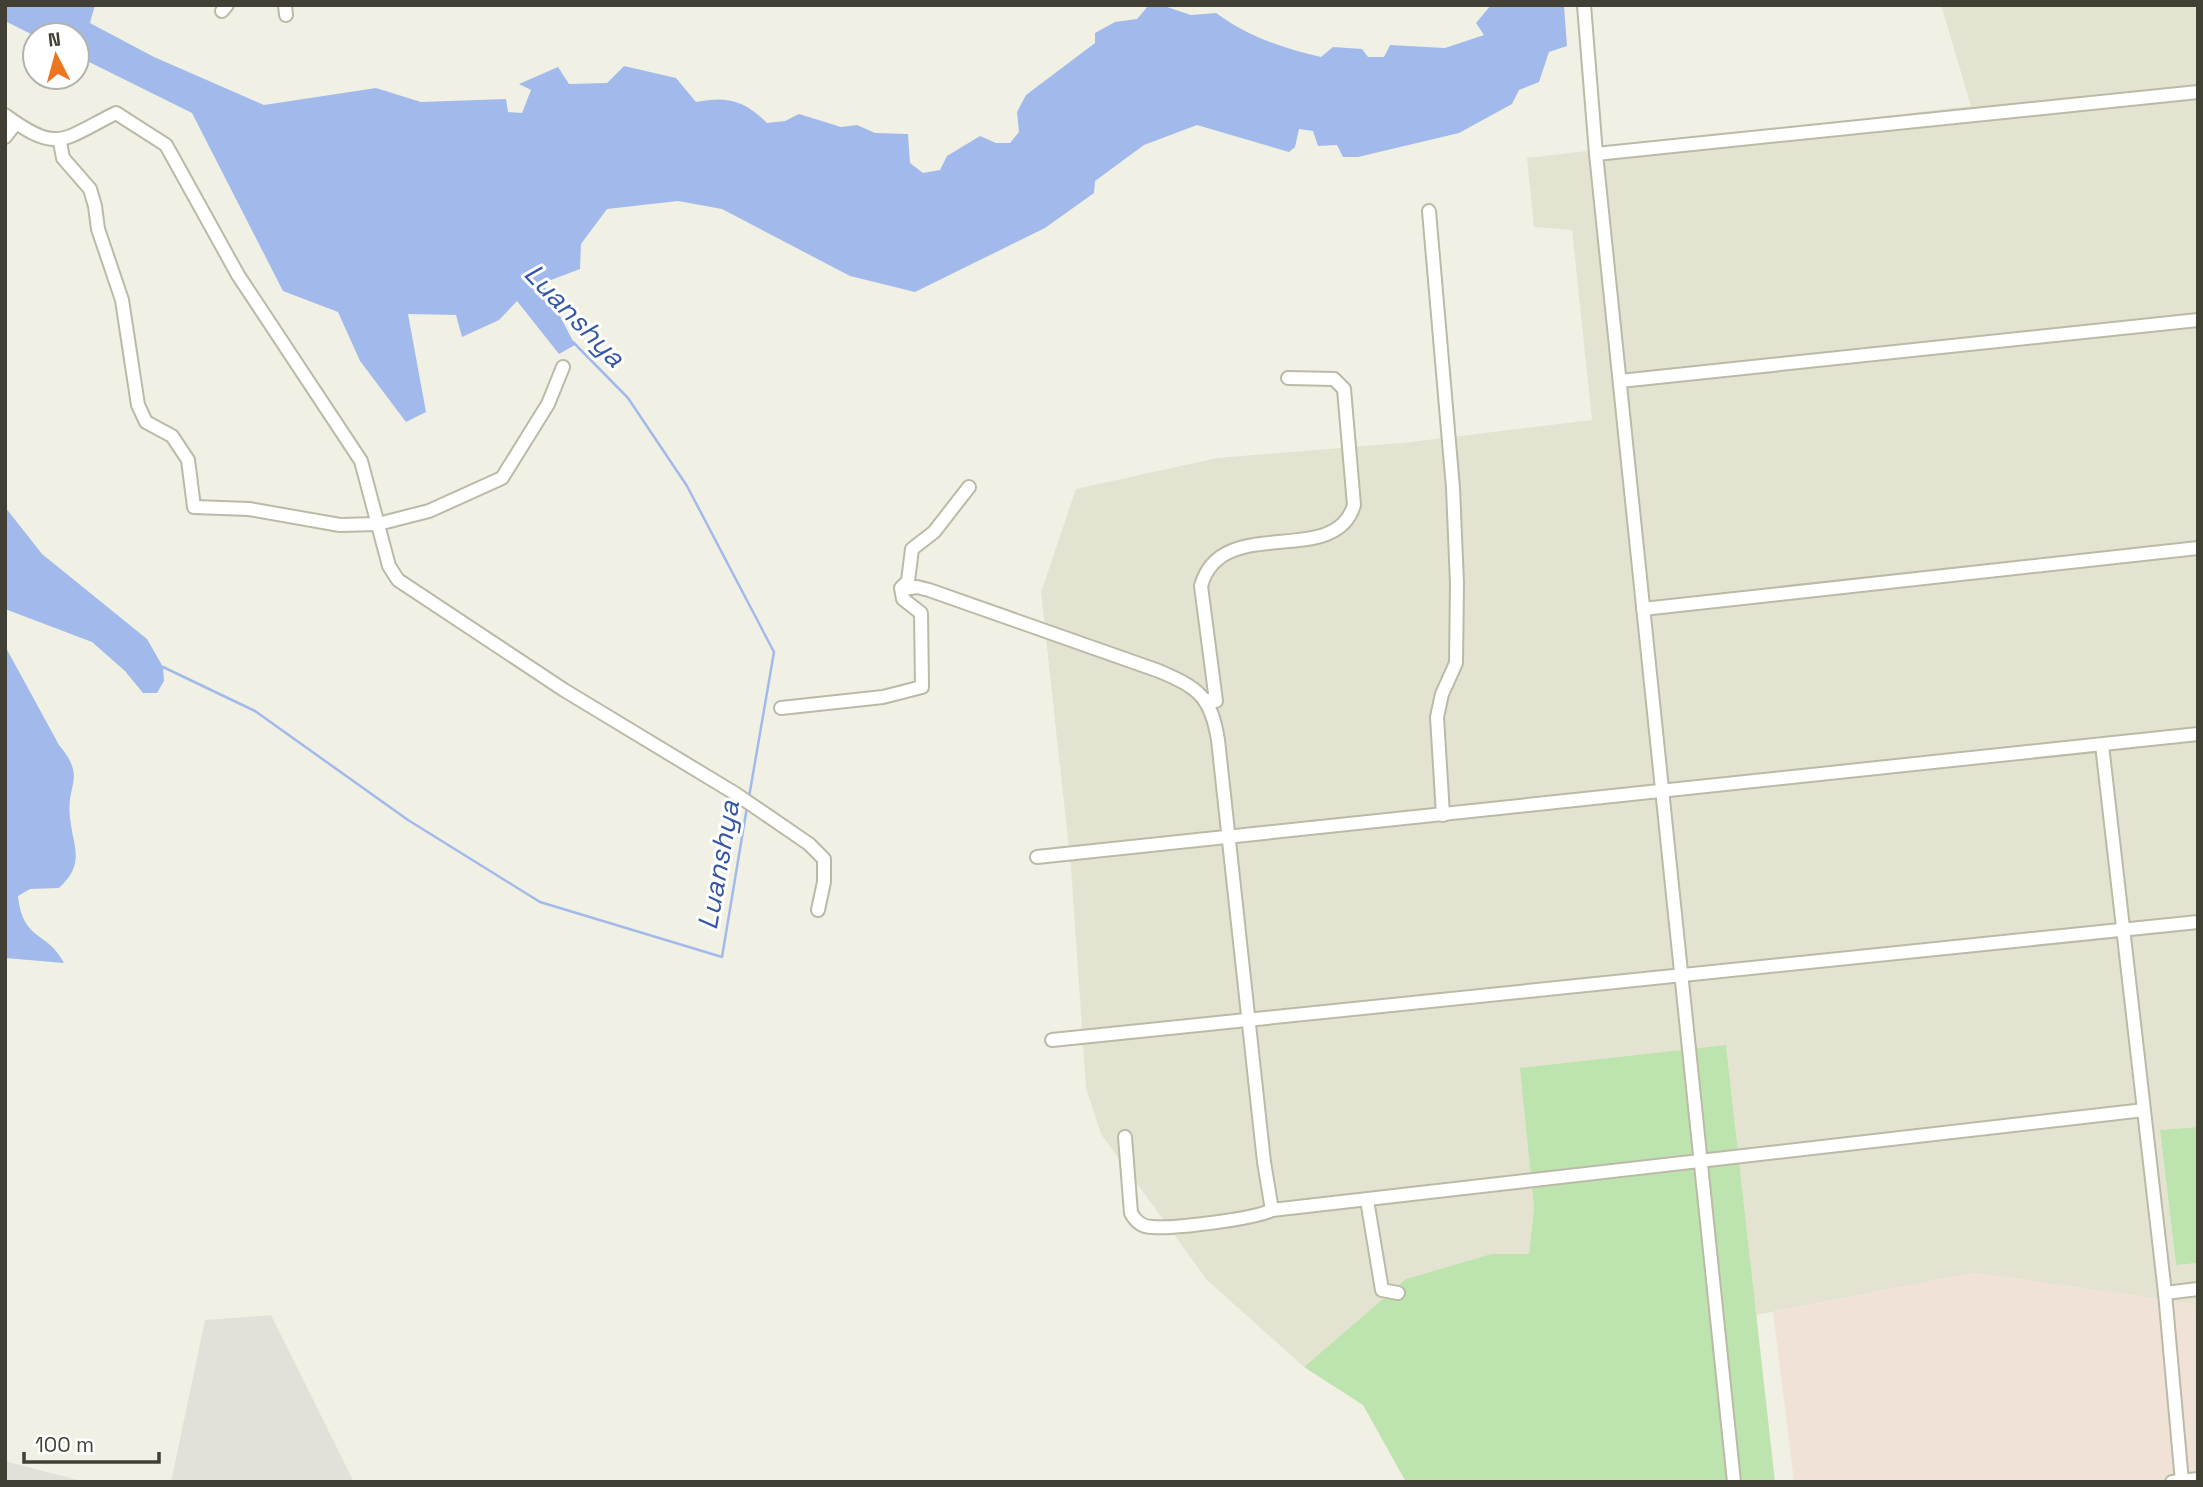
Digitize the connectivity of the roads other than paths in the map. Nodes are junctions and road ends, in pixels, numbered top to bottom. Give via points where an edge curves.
1 (1584, 5) edge
2 (2198, 92) edge
3 (11, 119) edge
4 (5, 137) edge
5 (60, 142) junction
6 (1595, 154) junction
7 (1429, 211) dead end
8 (2198, 320) edge
9 (563, 367) dead end
10 (1287, 379) dead end
11 (1620, 381) junction
12 (969, 487) dead end
13 (378, 524) junction
14 (2198, 548) edge
15 (904, 589) junction
16 (1643, 609) junction
17 (1207, 700) junction
18 (781, 708) dead end
19 (2198, 734) edge
20 (2102, 746) junction
21 (1663, 791) junction
22 (1443, 815) junction
23 (1227, 835) junction
24 (1037, 857) dead end
25 (818, 910) dead end
26 (2198, 922) edge
27 (2121, 930) junction
28 (1680, 974) junction
29 (1250, 1019) junction
30 (1052, 1040) dead end
31 (2144, 1110) junction
32 (1125, 1137) dead end
33 (1701, 1163) junction
34 (1367, 1200) junction
35 (1272, 1210) junction
36 (2198, 1289) edge
37 (1398, 1293) dead end
38 (2165, 1293) junction
39 (2198, 1479) edge
40 (2178, 1481) edge
41 (1734, 1482) edge

1 - 6 street
2 - 6 street
3 - 4 street
3 - 5 street via 47,141
5 - 13 street via 116,113 166,145 239,275 361,461
5 - 13 street via 63,158 90,189 122,300 138,405 146,422 172,436 188,460 194,507 250,509 340,525
6 - 11 street
7 - 22 street via 1457,583 1456,663 1437,717
8 - 11 street
9 - 13 street via 548,404 502,478 429,511
10 - 17 street via 1334,379 1344,389 1354,505 1351,516 1332,533 1230,550 1214,560 1201,586 1216,701
11 - 16 street
12 - 15 street via 934,532 912,550
13 - 25 street via 389,566 398,580 564,690 736,794 819,853 825,874
14 - 16 street
15 - 17 street via 929,590 1159,671
15 - 18 street via 903,599 921,613 922,687 883,697
16 - 21 street
17 - 23 street via 1218,740
19 - 20 street
20 - 21 street
20 - 27 street
21 - 22 street
21 - 28 street
22 - 23 street
23 - 24 street
23 - 29 street
26 - 27 street
27 - 28 street
27 - 31 street
28 - 29 street
28 - 33 street
29 - 30 street
29 - 35 street
31 - 33 street
31 - 38 street
32 - 35 street via 1131,1213 1136,1222 1172,1226
33 - 34 street
33 - 41 street
34 - 35 street
34 - 37 street via 1382,1290
36 - 38 street
38 - 40 street
39 - 40 street

